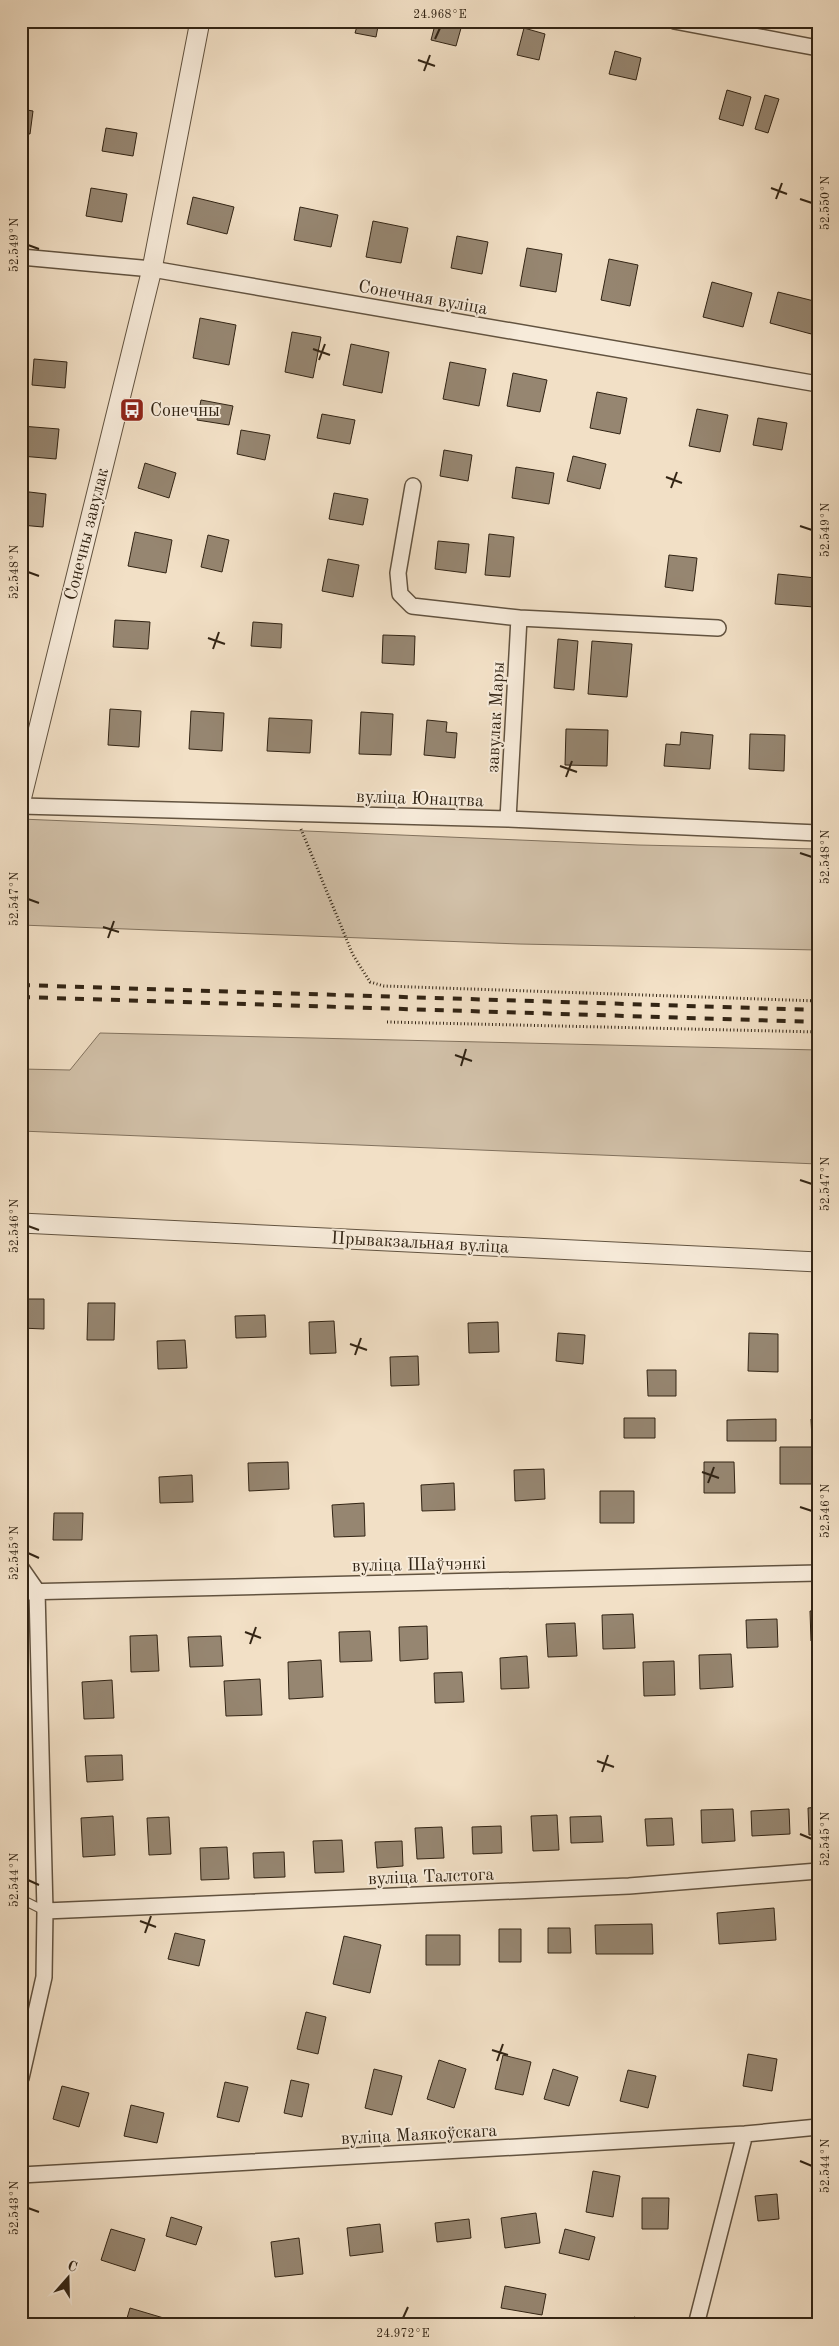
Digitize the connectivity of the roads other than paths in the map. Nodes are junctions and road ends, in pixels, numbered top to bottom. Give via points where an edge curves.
1 (200, 21) edge
2 (674, 21) edge
3 (732, 27) edge
4 (818, 48) edge
5 (21, 257) edge
6 (152, 269) junction
7 (818, 384) edge
8 (413, 486) dead end
9 (520, 618) junction
10 (718, 628) dead end
11 (21, 800) edge
12 (21, 806) edge
13 (508, 819) junction
14 (818, 833) edge
15 (21, 1223) edge
16 (818, 1262) edge
17 (21, 1568) edge
18 (818, 1574) edge
19 (37, 1591) junction
20 (21, 1592) edge
21 (818, 1871) edge
22 (22, 1899) edge
23 (45, 1911) junction
24 (21, 2078) edge
25 (818, 2127) edge
26 (745, 2134) junction
27 (21, 2176) edge
28 (696, 2325) edge

1 - 6 street, Сонечны завулак
2 - 3 street
3 - 4 street
5 - 6 street, Сонечная вуліца
6 - 7 street, Сонечная вуліца
6 - 11 street, Сонечны завулак
8 - 9 street via 398,573 400,594 412,606
9 - 10 street
9 - 13 street, завулак Мары
12 - 13 street, вуліца Юнацтва
13 - 14 street, вуліца Юнацтва
15 - 16 street, Прывакзальная вуліца
17 - 19 street
18 - 19 street, вуліца Шаўчэнкі
19 - 20 street, вуліца Шаўчэнкі
19 - 23 street
21 - 23 street, вуліца Талстога via 629,1886
22 - 23 lane
23 - 24 street via 44,1977
25 - 26 street, вуліца Маякоўскага
26 - 27 street, вуліца Маякоўскага
26 - 28 street

